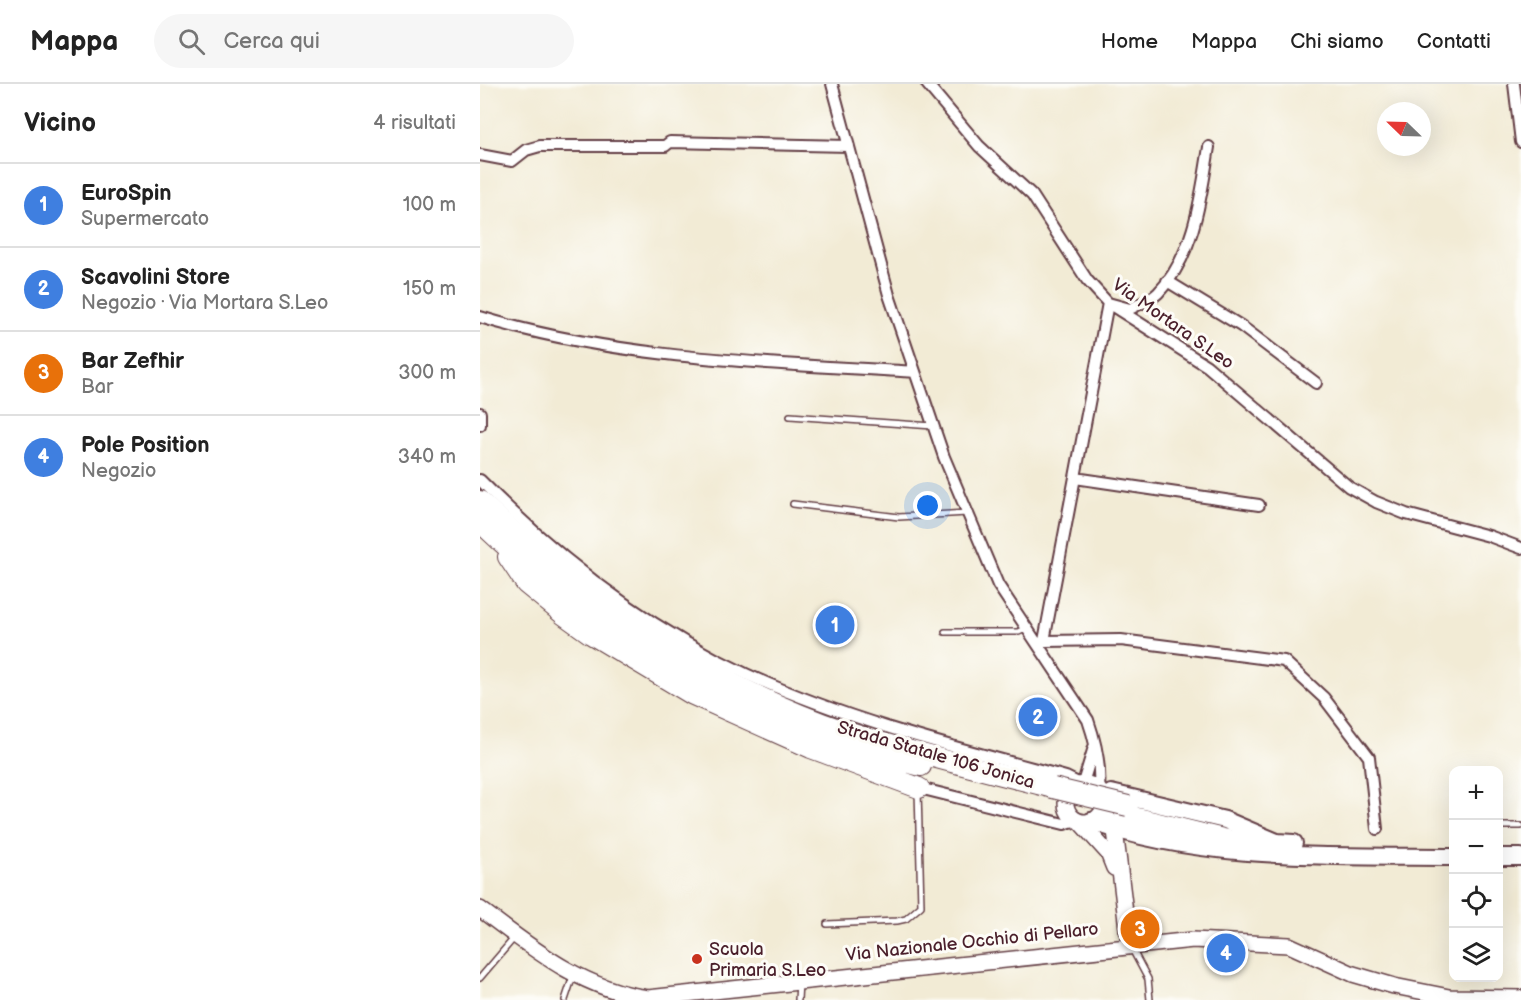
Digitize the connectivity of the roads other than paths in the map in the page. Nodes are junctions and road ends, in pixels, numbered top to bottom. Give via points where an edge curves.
1 (832, 84) edge
2 (927, 84) edge
3 (1514, 84) edge
4 (1521, 142) edge
5 (849, 146) junction
6 (1209, 147) dead end
7 (480, 155) edge
8 (1167, 281) junction
9 (1108, 303) junction
10 (480, 317) edge
11 (915, 372) junction
12 (1316, 383) dead end
13 (480, 414) edge
14 (790, 416) dead end
15 (480, 426) edge
16 (933, 426) junction
17 (1075, 478) junction
18 (480, 480) edge
19 (480, 501) edge
20 (793, 504) dead end
21 (1259, 506) dead end
22 (967, 513) junction
23 (480, 522) edge
24 (496, 537) junction
25 (1521, 548) edge
26 (1027, 628) junction
27 (945, 632) dead end
28 (1041, 642) junction
29 (847, 732) junction
30 (1095, 741) junction
31 (937, 743) junction
32 (1081, 784) junction
33 (919, 788) junction
34 (1100, 791) junction
35 (1051, 792) junction
36 (1123, 817) junction
37 (1087, 818) junction
38 (1503, 825) edge
39 (1521, 826) edge
40 (1377, 829) dead end
41 (1277, 847) junction
42 (1449, 848) edge
43 (1503, 848) edge
44 (1521, 848) edge
45 (1449, 857) edge
46 (1503, 857) edge
47 (1521, 857) edge
48 (1120, 885) junction
49 (480, 909) edge
50 (827, 924) dead end
51 (516, 936) junction
52 (1129, 945) junction
53 (574, 975) junction
54 (480, 978) edge
55 (800, 981) junction
56 (1521, 998) edge
57 (565, 1000) edge
58 (798, 1000) edge
59 (1150, 1000) edge

1 - 5 street
2 - 9 street, Via Mortara S.Leo via 979,146 1032,195 1087,280
3 - 4 street
5 - 7 street via 670,142 664,146 540,146 512,160
5 - 11 street
6 - 8 street via 1202,194 1181,263
8 - 9 street via 1157,294 1130,309
8 - 12 street via 1241,326
9 - 17 street
9 - 25 street, Via Mortara S.Leo via 1207,366 1348,487 1406,514
10 - 11 street via 535,334 698,358
11 - 16 street
13 - 15 street
14 - 16 lane
16 - 22 street
17 - 21 street
17 - 28 street
18 - 31 street via 561,557 627,606 704,652 780,689
19 - 29 highway, Strada Statale 106 Jonica via 574,583 670,649 751,691
20 - 22 lane via 899,517
22 - 26 street via 998,585
23 - 24 highway, Strada Statale 106 Jonica
24 - 33 highway via 526,584 626,656 753,724
24 - 35 highway, Strada Statale 106 Jonica via 601,622 664,662 736,700 797,728 867,753
26 - 27 lane via 1019,633
26 - 28 street
28 - 30 street via 1088,720
28 - 40 street via 1121,640 1284,661 1324,698 1370,757
29 - 31 highway
29 - 35 highway, Strada Statale 106 Jonica
30 - 32 street
30 - 34 street
31 - 32 street
32 - 34 street via 1092,784
32 - 37 street via 1069,792 1067,810
33 - 37 street via 1064,824
33 - 50 lane via 921,906 906,919 897,921
34 - 37 street via 1104,803
34 - 41 main road via 1225,820
35 - 36 highway, Strada Statale 106 Jonica
36 - 37 main road
36 - 41 highway, Strada Statale 106 Jonica
36 - 48 street
37 - 48 street via 1108,853
38 - 39 lane
41 - 42 main road, Strada Statale 106 Jonica
41 - 45 main road, Strada Statale 106 Jonica
43 - 44 main road
46 - 47 main road
48 - 52 street
49 - 51 street, Via Nazionale Occhio di Pellaro
51 - 53 street, Via Nazionale Occhio di Pellaro
51 - 54 lane
52 - 55 street, Via Nazionale Occhio di Pellaro
52 - 56 street, Via Nazionale Occhio di Pellaro via 1193,940 1289,945 1353,974 1394,986 1449,997
52 - 59 lane via 1149,979
53 - 55 street, Via Nazionale Occhio di Pellaro via 618,994 648,998
53 - 57 lane
55 - 58 lane

